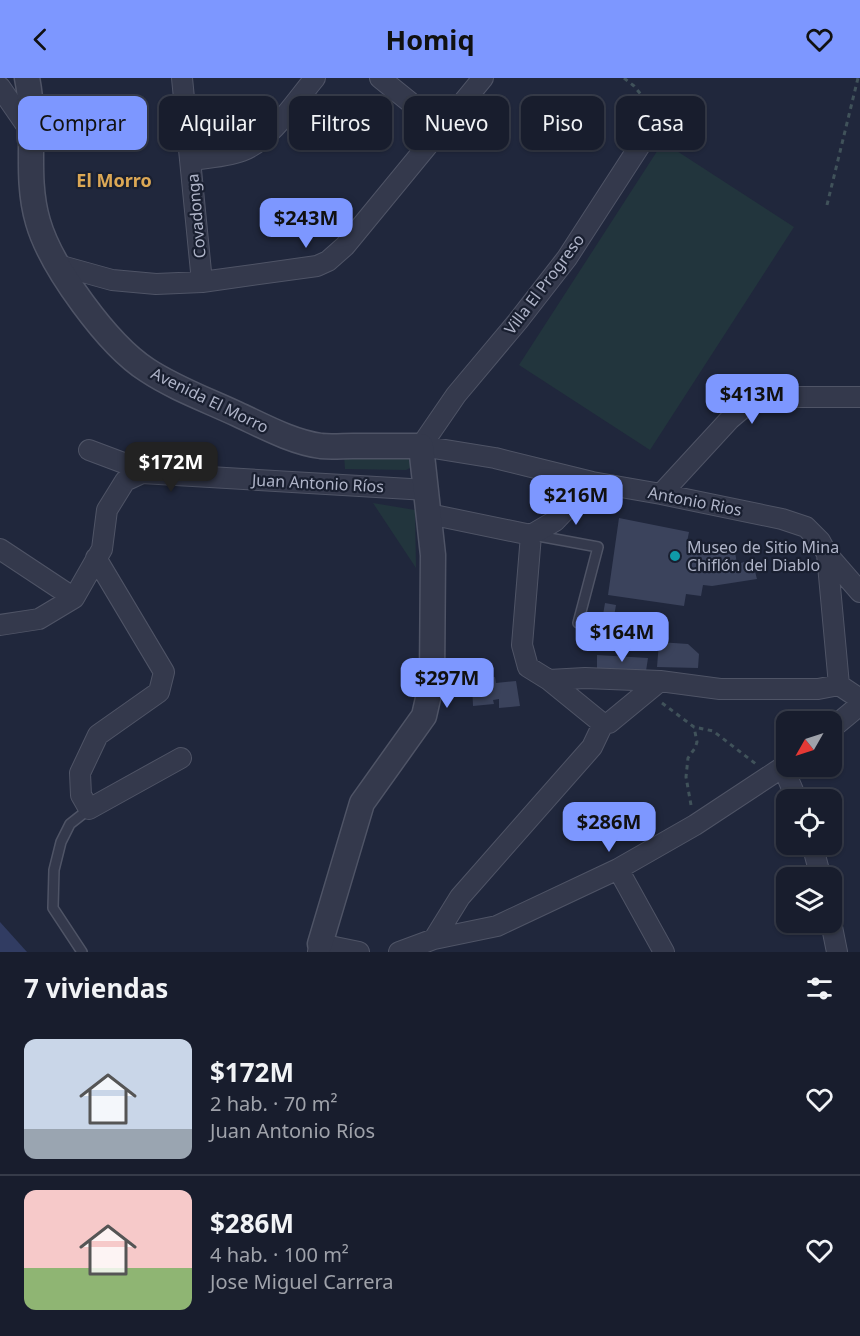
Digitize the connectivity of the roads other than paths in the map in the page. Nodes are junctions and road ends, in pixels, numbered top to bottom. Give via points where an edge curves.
1 (27, 78) edge
2 (182, 78) edge
3 (315, 78) edge
4 (380, 78) edge
5 (483, 78) edge
6 (0, 87) edge
7 (29, 96) edge
8 (468, 96) edge
9 (404, 97) edge
10 (18, 113) edge
11 (31, 150) edge
12 (424, 150) edge
13 (637, 150) edge
14 (190, 160) junction
15 (58, 265) junction
16 (202, 282) junction
17 (860, 397) edge
18 (421, 446) junction
19 (89, 450) dead end
20 (136, 475) junction
21 (592, 482) junction
22 (427, 490) junction
23 (662, 494) junction
24 (429, 514) junction
25 (531, 535) junction
26 (0, 549) edge
27 (827, 554) junction
28 (96, 558) junction
29 (860, 592) edge
30 (74, 598) junction
31 (578, 623) dead end
32 (0, 626) edge
33 (549, 680) junction
34 (839, 685) junction
35 (657, 690) junction
36 (860, 699) edge
37 (860, 705) edge
38 (842, 720) edge
39 (603, 724) junction
40 (181, 758) dead end
41 (776, 771) edge
42 (89, 808) junction
43 (618, 869) junction
44 (833, 933) edge
45 (434, 939) junction
46 (319, 948) edge
47 (82, 952) edge
48 (359, 952) edge
49 (399, 952) edge
50 (664, 952) edge
51 (837, 952) edge

1 - 7 street, Avenida El Morro
2 - 14 street, Covadonga
3 - 14 street via 254,145 231,154
4 - 9 street
5 - 8 street
6 - 10 street
11 - 15 street, Avenida El Morro via 33,204
12 - 16 street via 345,246 328,261 305,269
13 - 18 street, Villa El Progreso via 567,258 456,395
14 - 16 street, Covadonga
15 - 16 street via 124,282
15 - 18 street, Avenida El Morro via 122,349 163,380 275,431 321,446
17 - 23 street via 773,397 750,402
18 - 21 street, Antonio Rios via 495,458
18 - 22 street
19 - 20 street via 129,465
20 - 22 street, Juan Antonio Ríos
20 - 28 street via 125,481 107,510 102,549
21 - 23 street, Antonio Rios
21 - 25 street via 555,521
22 - 24 street
23 - 27 street, Antonio Rios via 806,527
24 - 25 street
24 - 46 street via 433,555 432,681 424,716 362,803
25 - 31 lane via 598,548
25 - 33 street via 522,645 528,667
26 - 30 street
27 - 29 street, Antonio Rios
27 - 34 street
28 - 30 street
28 - 42 street via 164,672 159,692 98,735 80,774 81,795
30 - 32 street via 39,619
33 - 35 street via 585,678
33 - 39 street
34 - 35 street via 818,689
34 - 36 street
35 - 39 street
37 - 38 street
39 - 45 street via 592,747 460,897
40 - 42 street
41 - 43 street via 695,825
42 - 47 lane via 70,824 54,870 53,908
43 - 45 street via 497,926
43 - 50 street
44 - 51 street
45 - 49 street
46 - 48 street

